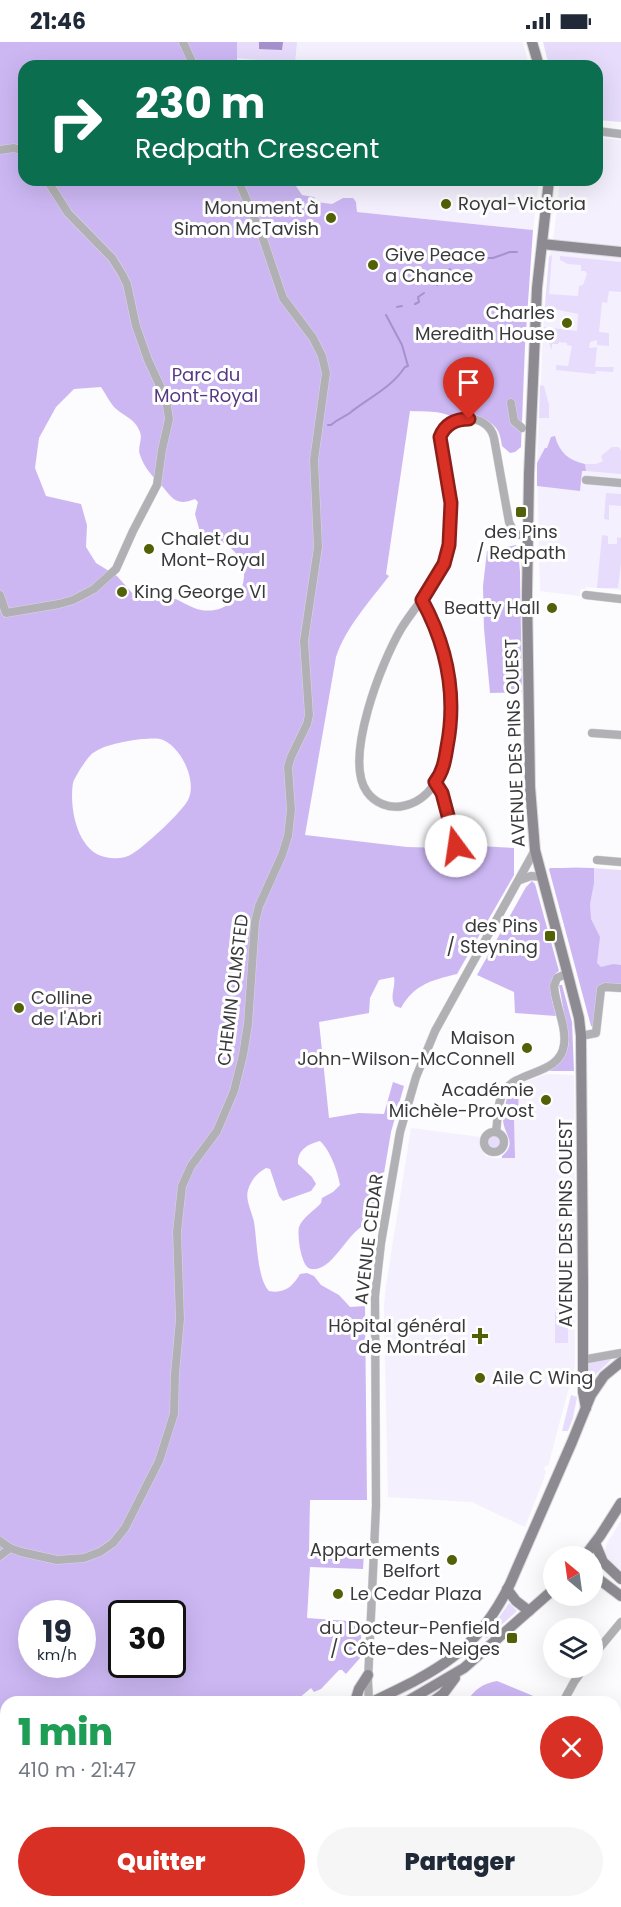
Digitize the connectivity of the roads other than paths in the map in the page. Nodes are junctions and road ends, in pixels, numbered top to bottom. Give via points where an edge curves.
1 (183, 42) edge
2 (532, 42) edge
3 (191, 60) edge
4 (537, 60) edge
5 (603, 132) edge
6 (621, 134) edge
7 (18, 149) edge
8 (0, 150) edge
9 (51, 186) edge
10 (241, 186) edge
11 (548, 186) edge
12 (542, 244) junction
13 (621, 252) edge
14 (511, 404) dead end
15 (522, 428) dead end
16 (586, 480) dead end
17 (621, 483) edge
18 (528, 536) junction
19 (0, 595) edge
20 (586, 596) dead end
21 (621, 599) edge
22 (422, 600) junction
23 (3, 616) edge
24 (592, 733) dead end
25 (621, 735) edge
26 (435, 782) junction
27 (456, 846) dead end
28 (535, 850) junction
29 (597, 860) dead end
30 (621, 862) edge
31 (542, 877) junction
32 (520, 880) junction
33 (568, 973) junction
34 (621, 988) edge
35 (581, 1036) junction
36 (495, 1132) dead end
37 (621, 1353) edge
38 (582, 1360) junction
39 (621, 1363) edge
40 (586, 1408) junction
41 (621, 1503) edge
42 (0, 1541) edge
43 (595, 1543) junction
44 (593, 1546) edge
45 (10, 1548) junction
46 (0, 1556) edge
47 (621, 1579) edge
48 (603, 1582) edge
49 (507, 1589) junction
50 (621, 1596) edge
51 (543, 1599) edge
52 (529, 1611) junction
53 (621, 1623) edge
54 (603, 1644) edge
55 (458, 1673) junction
56 (368, 1675) junction
57 (577, 1678) edge
58 (357, 1696) edge
59 (370, 1696) edge
60 (383, 1696) edge
61 (417, 1696) edge
62 (440, 1696) edge
63 (566, 1696) edge

1 - 3 street
2 - 4 main road
5 - 6 street
7 - 8 street
9 - 23 street via 68,213 112,258 122,274 136,326 169,412 157,485 116,568 89,592 73,600
10 - 45 street, CHEMIN OLMSTED via 283,298 313,338 326,373 314,460 318,546 304,641 308,720 288,767 288,836 255,922 248,1024 234,1092 221,1123 191,1166 182,1187 177,1232 180,1319 174,1414 159,1461 125,1528 105,1549 89,1557 65,1560
11 - 12 main road, AVENUE DES PINS OUEST
12 - 13 main road
12 - 18 main road, AVENUE DES PINS OUEST via 533,359
14 - 15 street via 514,421
16 - 17 street
18 - 22 street via 515,534 508,522 491,429 469,419 451,423 440,440 451,503 449,549
18 - 28 main road, AVENUE DES PINS OUEST via 530,775
19 - 23 street
20 - 21 street
22 - 26 street via 440,639 450,686 450,734 443,768
22 - 26 street via 398,633 373,690 361,742 360,772 367,793 390,806 411,804
24 - 25 street
26 - 27 street via 442,793
28 - 31 main road, AVENUE DES PINS OUEST
28 - 32 street, AVENUE CEDAR
29 - 30 street
31 - 32 street
31 - 33 main road, AVENUE DES PINS OUEST
32 - 56 street, AVENUE CEDAR via 432,1036 398,1142 375,1296 376,1488
33 - 35 main road, AVENUE DES PINS OUEST
33 - 36 street via 557,978 554,986 564,1036 563,1051 546,1068 508,1086 500,1101
34 - 35 street via 601,990 596,1033
35 - 38 main road, AVENUE DES PINS OUEST
37 - 38 street
38 - 40 main road, AVENUE DES PINS OUEST
39 - 40 main road via 598,1383
40 - 49 main road
41 - 43 main road
42 - 45 street, CHEMIN OLMSTED
43 - 44 main road
43 - 47 main road via 604,1564
45 - 46 street
48 - 50 main road
49 - 52 main road
49 - 60 main road via 484,1628 459,1653 426,1676
51 - 52 main road
52 - 55 main road
53 - 54 street
55 - 61 main road
55 - 62 main road
56 - 58 main road
56 - 59 street, AVENUE CEDAR
57 - 63 street

